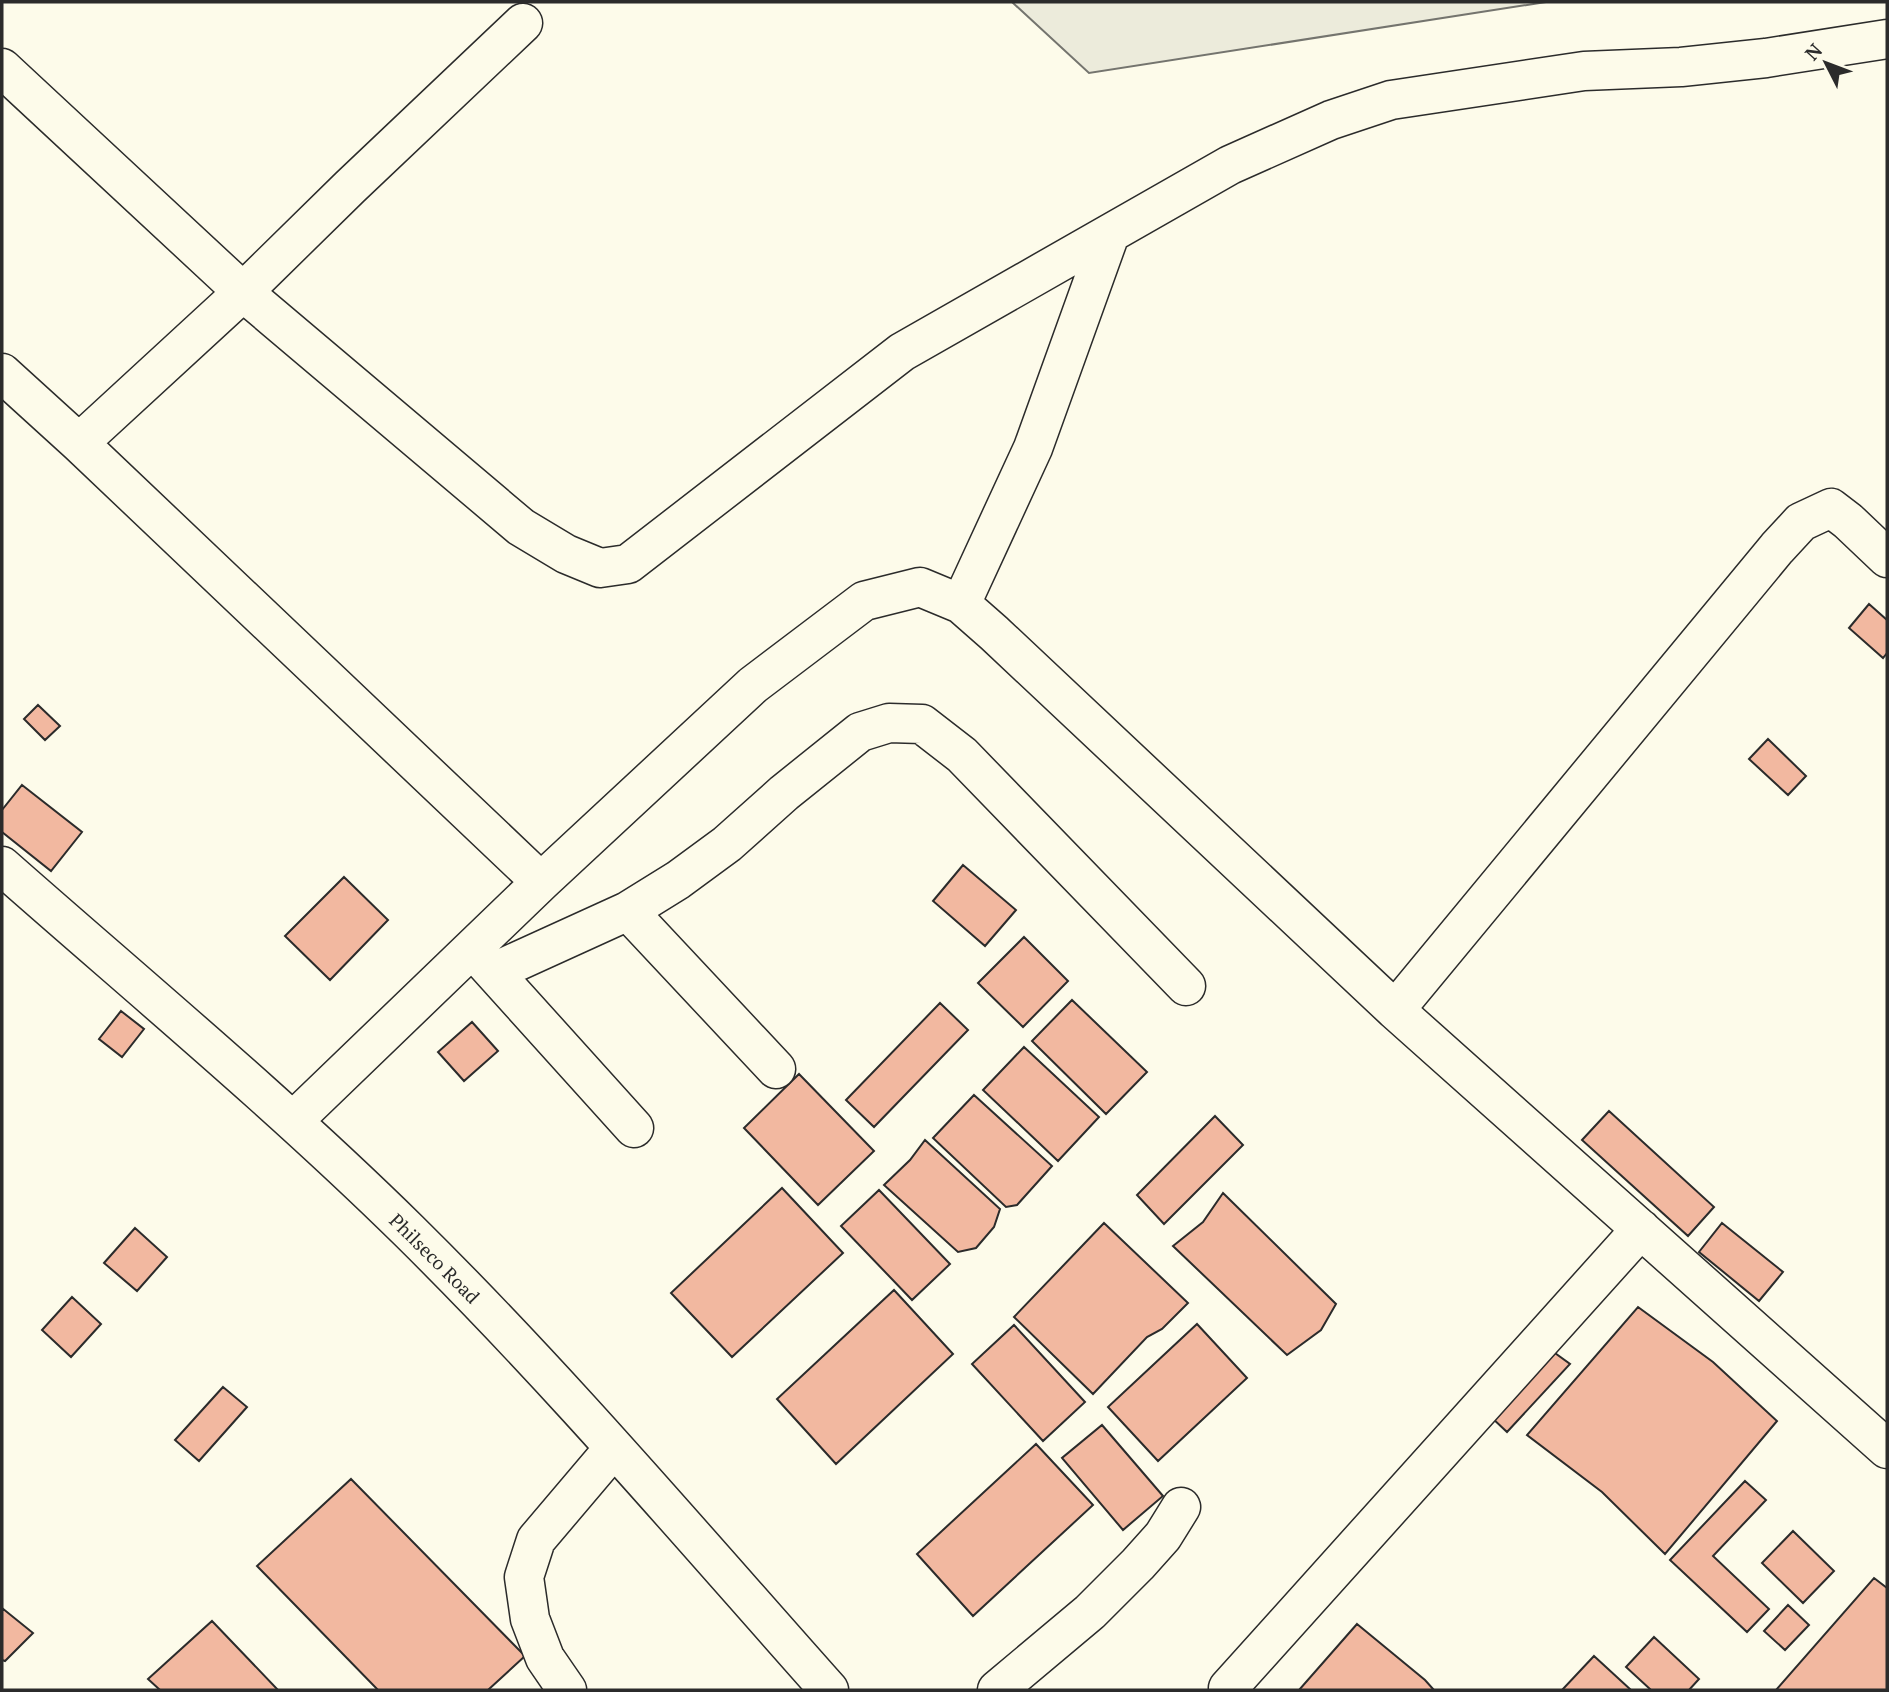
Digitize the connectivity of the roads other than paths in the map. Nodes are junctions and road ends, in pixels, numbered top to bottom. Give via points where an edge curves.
1 (523, 23) dead end
2 (1887, 39) edge
3 (2, 68) edge
4 (1110, 234) junction
5 (243, 292) junction
6 (2, 373) edge
7 (79, 443) junction
8 (1887, 558) edge
9 (961, 604) junction
10 (2, 866) edge
11 (541, 882) junction
12 (628, 911) junction
13 (483, 960) junction
14 (1186, 986) dead end
15 (1395, 1010) junction
16 (776, 1069) dead end
17 (293, 1121) junction
18 (634, 1128) dead end
19 (1642, 1229) junction
20 (614, 1448) junction
21 (1887, 1449) edge
22 (1181, 1507) dead end
23 (1228, 1688) dead end
24 (567, 1690) edge
25 (829, 1690) edge
26 (996, 1690) edge

1 - 5 street
2 - 4 street via 1681,67 1584,71 1391,100 1331,120 1230,165
3 - 5 street
4 - 5 street via 902,352 628,564 600,568 521,527
4 - 9 street via 1033,448
5 - 7 street
6 - 7 street
7 - 11 street
8 - 15 street via 1831,508 1801,522
9 - 11 street via 920,587 864,601 752,685
9 - 15 street
10 - 17 street, Philseco Road
11 - 13 street
12 - 13 street
12 - 14 street via 727,844 860,732 889,723 922,723 962,755
12 - 16 street
13 - 17 street
13 - 18 street
15 - 19 street
17 - 20 street, Philseco Road via 488,1311
19 - 21 street
19 - 23 street
20 - 24 street via 536,1539 524,1577 530,1619 545,1658
20 - 25 street, Philseco Road
22 - 26 street via 1163,1536 1090,1612

